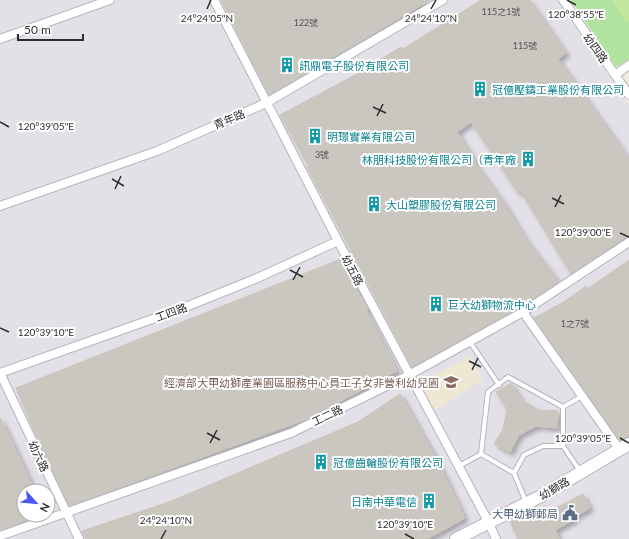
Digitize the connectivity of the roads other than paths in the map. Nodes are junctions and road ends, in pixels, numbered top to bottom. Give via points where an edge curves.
1 (110, 0) edge
2 (214, 0) edge
3 (443, 0) edge
4 (563, 0) edge
5 (0, 39) edge
6 (629, 65) edge
7 (615, 75) junction
8 (629, 95) edge
9 (266, 103) junction
10 (0, 206) edge
11 (338, 241) junction
12 (629, 242) edge
13 (523, 312) junction
14 (470, 342) junction
15 (0, 373) edge
16 (409, 375) junction
17 (499, 384) junction
18 (582, 396) junction
19 (563, 407) junction
20 (563, 446) junction
21 (624, 447) edge
22 (481, 454) junction
23 (458, 466) junction
24 (514, 473) junction
25 (581, 473) junction
26 (527, 503) junction
27 (66, 513) junction
28 (489, 523) junction
29 (0, 536) edge
30 (79, 539) edge
31 (456, 539) edge
32 (496, 539) edge

1 - 5 street
2 - 9 street, 幼五路
3 - 9 street, 青年路
4 - 7 street, 幼四路
6 - 7 street
7 - 8 street, 幼四路
9 - 10 street, 青年路 via 157,151
9 - 11 street, 幼五路
11 - 15 street, 工四路 via 255,279 178,310
11 - 16 street, 幼五路
12 - 13 street, 工二路
13 - 14 street, 工二路
13 - 18 street
14 - 16 street, 工二路
14 - 17 lane
15 - 27 street, 幼六路
16 - 23 street, 幼五路
16 - 27 street, 工二路 via 290,433
17 - 19 lane via 508,378
17 - 22 lane via 488,392
18 - 19 lane
18 - 21 street
19 - 20 lane
20 - 24 lane via 543,446 524,455
20 - 25 lane
21 - 25 street, 幼獅路
22 - 23 lane
22 - 24 lane
23 - 28 street, 幼五路
24 - 26 lane
25 - 26 street, 幼獅路
26 - 28 street, 幼獅路
27 - 29 street, 工二路
27 - 30 street, 幼六路
28 - 31 street, 幼獅路
28 - 32 street, 幼五路

